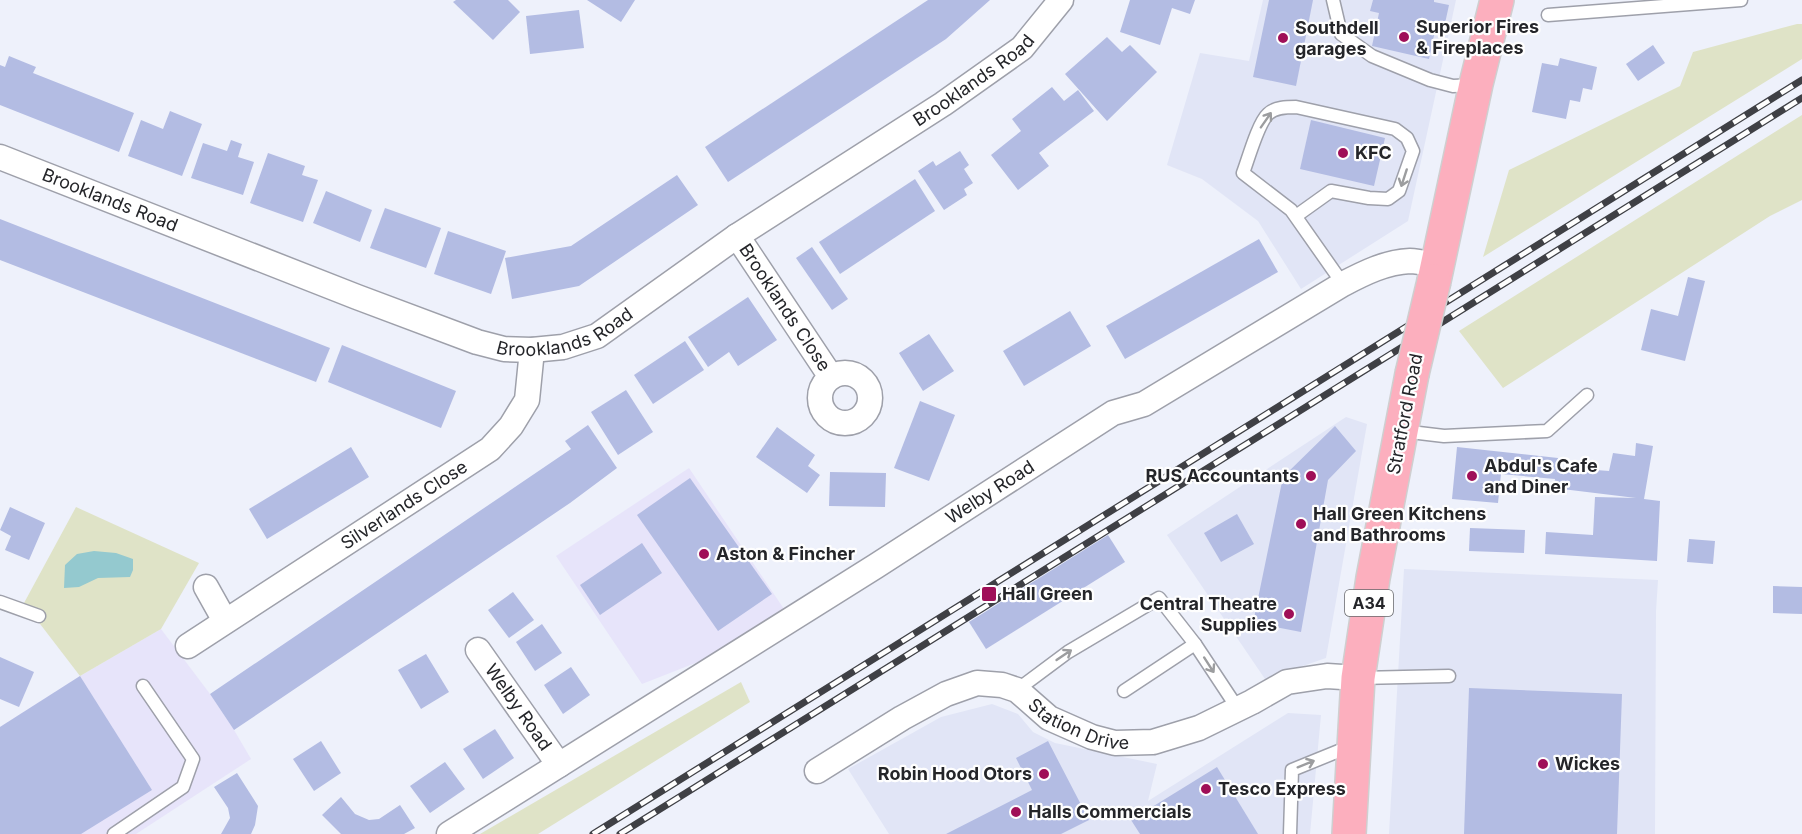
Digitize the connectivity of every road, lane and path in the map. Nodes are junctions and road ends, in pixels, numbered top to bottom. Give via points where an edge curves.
1 (1061, 0) edge
2 (1333, 0) edge
3 (1497, 0) edge
4 (1741, 0) edge
5 (1548, 15) dead end
6 (1476, 84) junction
7 (0, 157) edge
8 (1296, 216) junction
9 (737, 236) junction
10 (1436, 273) junction
11 (1343, 284) junction
12 (532, 350) junction
13 (831, 377) dead end
14 (1587, 394) dead end
15 (1401, 431) junction
16 (206, 587) dead end
17 (0, 602) edge
18 (39, 616) dead end
19 (225, 621) junction
20 (1195, 644) junction
21 (188, 646) dead end
22 (478, 650) dead end
23 (1449, 676) dead end
24 (1358, 678) junction
25 (143, 686) dead end
26 (1017, 690) junction
27 (1124, 691) dead end
28 (1238, 709) junction
29 (1354, 745) junction
30 (559, 765) junction
31 (818, 771) dead end
32 (114, 834) edge
33 (449, 834) edge
34 (1290, 834) edge
35 (1348, 834) edge

1 - 9 street, Brooklands Road via 1022,48 943,104
2 - 6 lane via 1341,34 1372,56 1430,80 1453,86
3 - 6 highway, Stratford Road / A34
4 - 5 lane
6 - 10 highway, Stratford Road / A34
7 - 12 street, Brooklands Road via 477,342 504,349
8 -> 8 lane via 1244,174 1268,113 1296,107 1395,129 1407,138 1413,151 1399,191 1389,199 1331,191
8 - 11 lane
9 - 12 street, Brooklands Road via 597,336 563,347
9 - 13 street, Brooklands Close
10 - 11 street, Welby Road via 1411,261 1392,263
10 - 15 highway, Stratford Road / A34, bridge
11 - 30 street, Welby Road via 1144,404 1113,413
12 - 19 street, Silverlands Close via 527,400 490,449
14 - 15 lane via 1546,431 1444,436
15 - 24 highway, Stratford Road / A34 via 1372,578
16 - 19 street
17 - 18 lane
19 - 21 street, Silverlands Close
26 -> 20 lane via 1068,652 1159,597
20 - 27 lane
20 -> 28 lane
22 - 30 street, Welby Road
23 - 24 lane
24 - 28 street, Station Drive via 1327,676 1287,682
24 - 29 highway, Stratford Road / A34
25 - 32 lane via 193,759 183,787
26 - 28 street, Station Drive via 1050,718 1115,743 1153,742 1199,728
26 - 31 street, Station Drive via 976,683 946,694
34 -> 29 lane via 1292,770
29 - 35 highway, Stratford Road / A34
30 - 33 street, Welby Road

